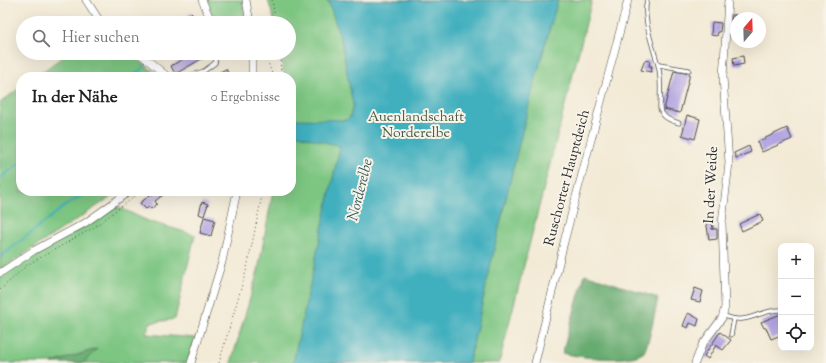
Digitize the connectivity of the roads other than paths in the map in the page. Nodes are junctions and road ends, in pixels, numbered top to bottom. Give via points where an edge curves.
1 (86, 0) edge
2 (202, 0) edge
3 (246, 0) edge
4 (628, 0) edge
5 (647, 0) edge
6 (728, 0) edge
7 (96, 16) edge
8 (209, 16) edge
9 (249, 16) edge
10 (147, 60) edge
11 (216, 60) edge
12 (252, 60) edge
13 (659, 65) junction
14 (688, 70) dead end
15 (162, 72) edge
16 (201, 72) edge
17 (252, 72) edge
18 (679, 123) dead end
19 (123, 196) edge
20 (236, 196) edge
21 (0, 273) edge
22 (778, 310) edge
23 (723, 315) junction
24 (734, 319) junction
25 (731, 335) dead end
26 (192, 363) edge
27 (535, 363) edge
28 (695, 363) edge

1 - 7 street
2 - 8 street
3 - 9 street
4 - 27 street, Ruschorter Hauptdeich
5 - 13 lane via 646,15 654,56
6 - 23 street, In der Weide via 723,77 729,163 722,223 725,307
10 - 15 street
11 - 16 lane
12 - 17 street
13 - 14 lane
13 - 18 lane via 662,116
19 - 21 street via 85,223 33,251
20 - 26 street via 222,262
22 - 24 lane via 771,309 756,317
23 - 24 lane
23 - 28 street via 702,345
24 - 25 lane

